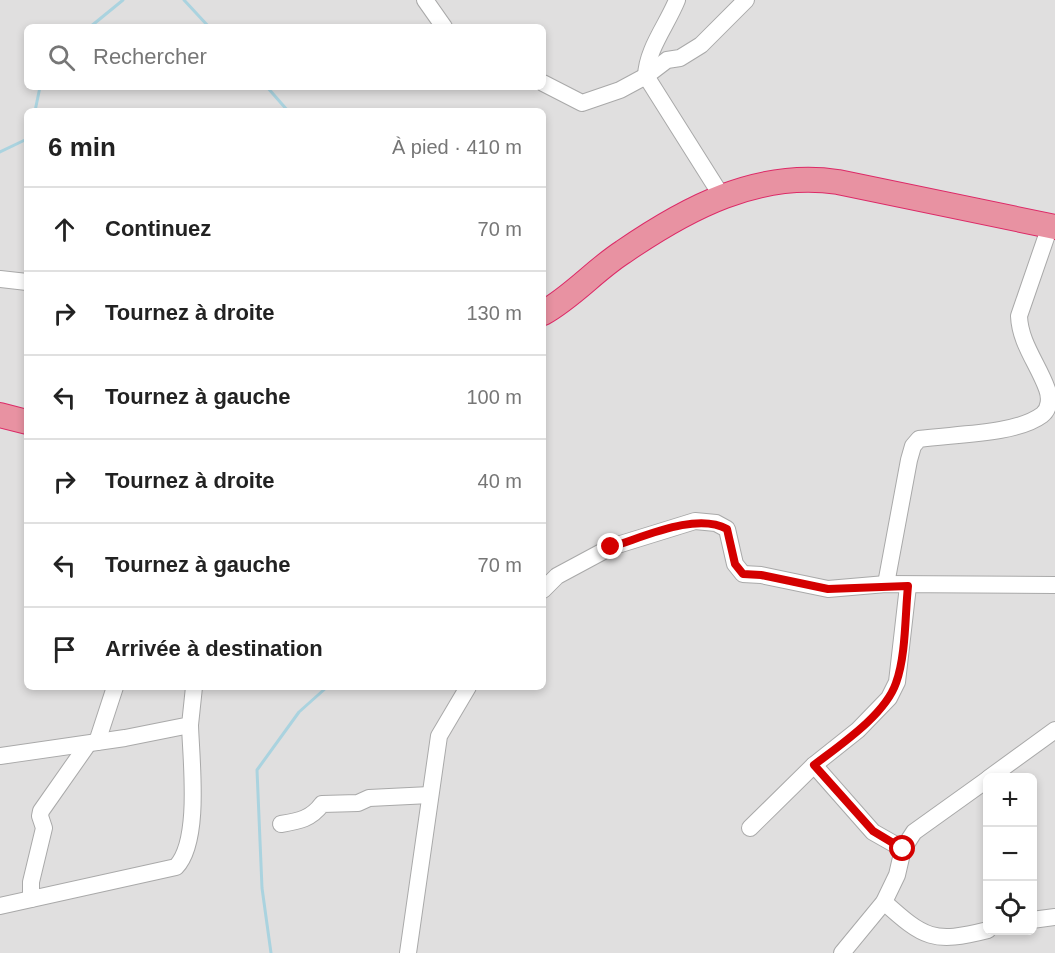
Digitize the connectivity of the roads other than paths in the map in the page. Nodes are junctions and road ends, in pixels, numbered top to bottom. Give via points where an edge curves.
1 (425, 0) edge
2 (677, 0) edge
3 (746, 0) edge
4 (442, 24) edge
5 (646, 76) junction
6 (546, 85) edge
7 (718, 191) junction
8 (1053, 224) edge
9 (0, 279) edge
10 (24, 282) edge
11 (546, 299) edge
12 (546, 311) edge
13 (0, 416) edge
14 (24, 421) edge
15 (886, 585) junction
16 (1055, 585) edge
17 (908, 586) junction
18 (546, 587) edge
19 (114, 690) edge
20 (194, 690) edge
21 (466, 690) edge
22 (189, 725) junction
23 (1053, 737) edge
24 (93, 743) junction
25 (0, 756) edge
26 (814, 765) junction
27 (996, 773) edge
28 (983, 782) edge
29 (430, 795) junction
30 (281, 824) dead end
31 (750, 828) dead end
32 (903, 849) junction
33 (31, 899) junction
34 (884, 902) junction
35 (0, 906) edge
36 (1055, 917) edge
37 (1037, 919) edge
38 (983, 931) edge
39 (408, 953) edge
40 (842, 953) edge

1 - 4 street
2 - 5 street via 651,51
3 - 5 street via 701,45 680,58 667,60
5 - 6 street via 602,98 582,103
5 - 7 street
7 - 8 highway via 813,178 960,202
7 - 11 highway via 617,244
7 - 12 highway via 622,252
8 - 15 street via 1019,316 1020,331 1048,391 1047,408 1016,426 919,439 909,460
9 - 10 street
13 - 14 highway
15 - 17 street
15 - 18 street via 828,589 743,574 735,564 727,529 716,523 695,522 611,547 557,576
16 - 17 street
17 - 26 street via 897,682 889,698 858,730
19 - 24 street
20 - 22 street
21 - 29 street via 439,736
22 - 24 street
22 - 33 street via 192,796 183,860 165,870
23 - 27 street
24 - 25 street
24 - 33 street via 41,811 44,828 31,882
26 - 31 street
26 - 32 street via 873,831
28 - 32 street via 922,826
29 - 30 street via 322,804 309,817
29 - 39 street
32 - 34 street via 897,875
33 - 35 street
34 - 38 street via 925,935 940,938
34 - 40 street
36 - 37 street

